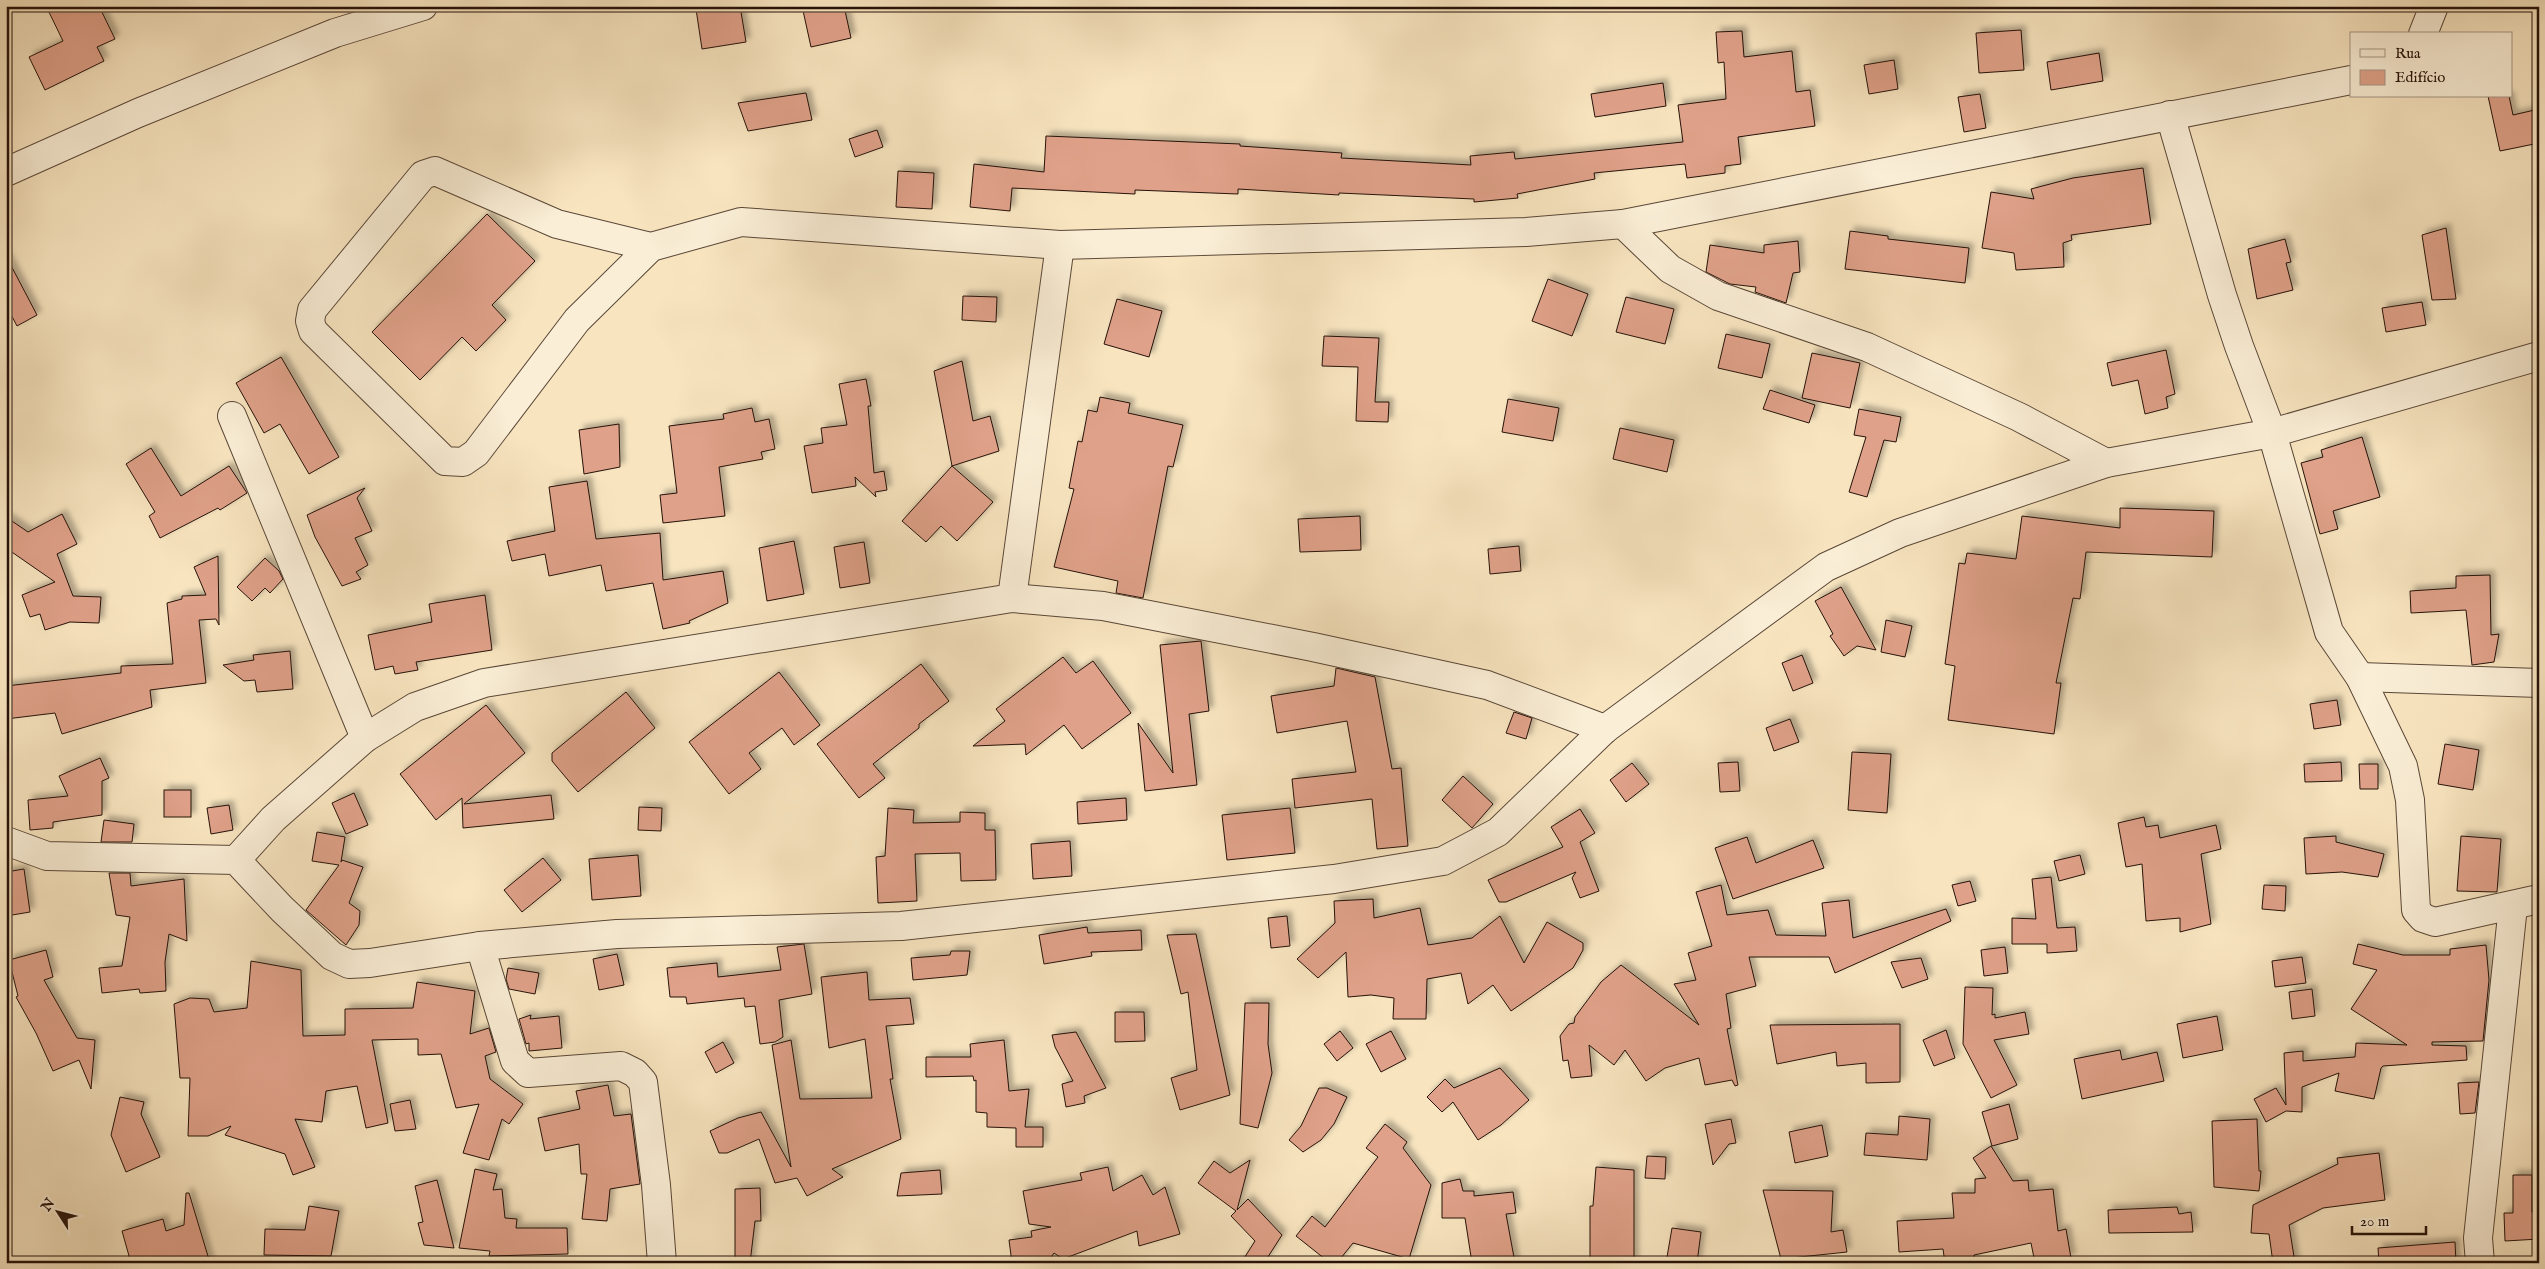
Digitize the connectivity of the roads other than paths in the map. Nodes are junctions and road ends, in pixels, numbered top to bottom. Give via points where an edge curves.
1 (423, 6) edge
2 (2434, 6) edge
3 (2424, 32) edge
4 (2350, 80) edge
5 (2170, 116) junction
6 (6, 172) edge
7 (1623, 224) junction
8 (1060, 245) junction
9 (651, 247) junction
10 (2539, 356) edge
11 (232, 416) dead end
12 (2272, 433) junction
13 (2106, 463) junction
14 (1012, 598) junction
15 (2360, 677) junction
16 (2539, 683) edge
17 (1605, 729) junction
18 (364, 738) junction
19 (6, 841) edge
20 (236, 860) junction
21 (2526, 902) edge
22 (480, 946) junction
23 (662, 1263) edge
24 (2480, 1263) edge

1 - 6 street via 335,33 138,113
2 - 3 street
4 - 5 street
5 - 7 street
5 - 12 street via 2239,346
7 - 8 street via 1526,232
7 - 13 street via 1670,269 1718,296 1867,347 2019,417
8 - 9 street via 741,222
8 - 14 street
9 - 9 street via 557,224 435,171 423,175 312,310 310,320 313,331 445,461 463,462 476,453 577,320
10 - 12 street
11 - 18 street
12 - 13 street
12 - 15 street via 2330,632
13 - 17 street via 1900,533 1826,567
14 - 17 street via 1103,606 1487,685
14 - 18 street via 484,683 415,707
15 - 16 street
15 - 21 street via 2403,766 2410,800 2416,910 2423,918 2435,922
17 - 22 street via 1498,832 1443,862 1334,878 901,926 617,934
18 - 20 street via 273,819
19 - 20 street via 47,856
20 - 22 street via 332,956 350,964
21 - 24 street via 2478,1238
22 - 23 street via 514,1061 528,1073 620,1066 635,1072 642,1082 656,1185

